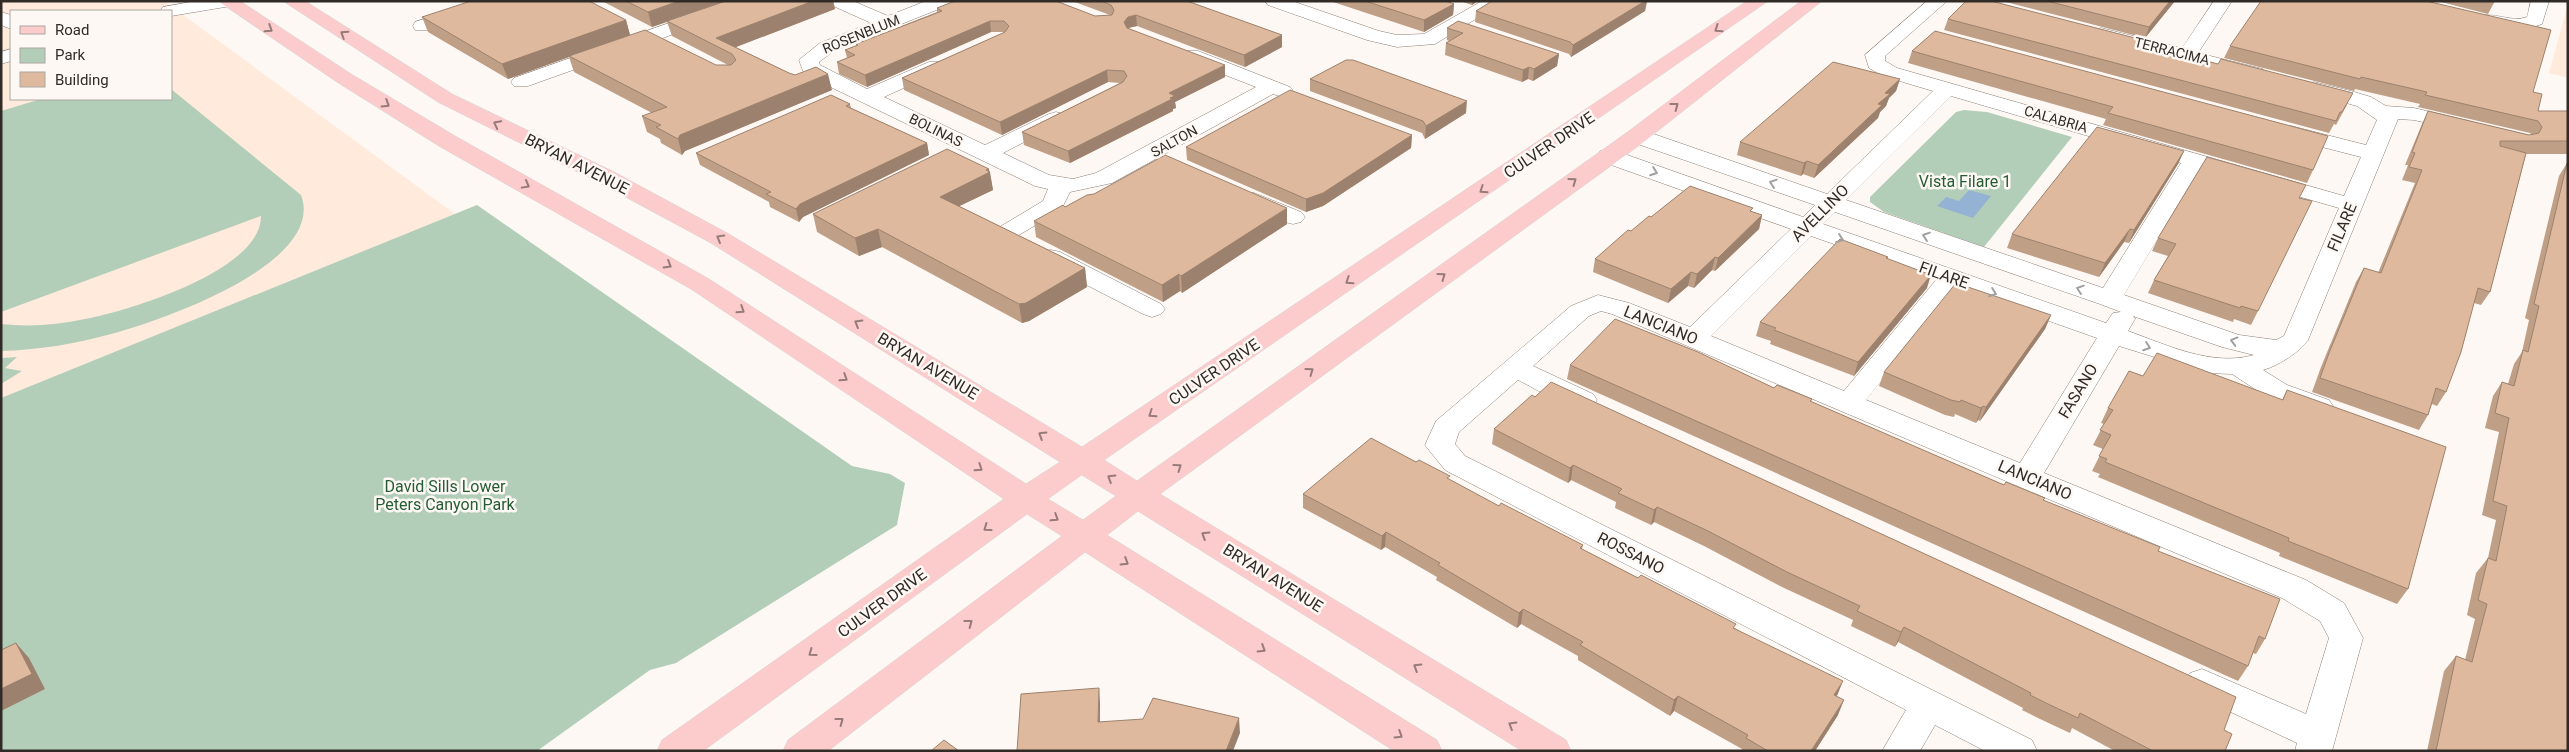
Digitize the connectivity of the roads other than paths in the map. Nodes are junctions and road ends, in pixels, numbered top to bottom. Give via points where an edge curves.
1 (292, 1) edge
2 (497, 1) edge
3 (749, 1) edge
4 (837, 1) edge
5 (943, 1) edge
6 (1274, 1) edge
7 (1496, 1) edge
8 (1759, 1) edge
9 (1813, 1) edge
10 (1938, 1) edge
11 (2540, 1) edge
12 (229, 2) edge
13 (2215, 4) edge
14 (172, 11) edge
15 (1452, 15) junction
16 (2466, 16) edge
17 (172, 22) edge
18 (626, 23) dead end
19 (887, 23) junction
20 (422, 26) edge
21 (2084, 29) edge
22 (1481, 33) edge
23 (652, 36) junction
24 (1172, 48) edge
25 (678, 49) edge
26 (2187, 55) junction
27 (955, 57) edge
28 (810, 60) joint
29 (2270, 77) edge
30 (521, 82) dead end
31 (2298, 84) edge
32 (1272, 87) junction
33 (1947, 88) junction
34 (859, 93) junction
35 (1298, 97) edge
36 (826, 101) edge
37 (2378, 109) junction
38 (1072, 110) edge
39 (2268, 126) edge
40 (2477, 129) edge
41 (1636, 136) junction
42 (977, 150) junction
43 (1151, 154) junction
44 (2373, 154) junction
45 (1608, 156) junction
46 (942, 159) edge
47 (2194, 159) junction
48 (1177, 166) edge
49 (1067, 186) junction
50 (1231, 190) edge
51 (1830, 203) junction
52 (2352, 205) junction
53 (1294, 217) dead end
54 (1806, 226) junction
55 (1951, 278) junction
56 (2119, 302) junction
57 (1598, 303) joint
58 (1152, 309) dead end
59 (2112, 335) junction
60 (1694, 338) junction
61 (2282, 349) junction
62 (2238, 366) junction
63 (1514, 368) junction
64 (1850, 403) junction
65 (1613, 413) edge
66 (2342, 415) edge
67 (1084, 460) junction
68 (2027, 476) junction
69 (1138, 495) junction
70 (1026, 499) junction
71 (1083, 536) junction
72 (2173, 670) edge
73 (1929, 704) junction
74 (2315, 744) edge
75 (675, 751) edge
76 (801, 751) edge
77 (1424, 751) edge
78 (1553, 751) edge
79 (1900, 751) edge
80 (2019, 751) edge

67 -> 1 main road, BRYAN AVENUE via 719,238 604,176 445,98
2 - 20 street
3 - 23 street
4 - 19 street
5 - 19 street, ROSENBLUM
6 - 15 street via 1397,41 1428,40
7 - 15 street via 1474,14
8 -> 67 main road, CULVER DRIVE
41 -> 9 main road
10 - 33 street, CALABRIA via 1915,31 1875,56 1876,64 1890,72
11 - 16 street via 2535,20 2523,25
12 - 14 street
12 - 17 street via 197,16
12 -> 70 main road via 447,141 700,284
13 - 26 street
15 - 22 street
18 - 23 street
19 - 28 street, ROSENBLUM via 826,47
21 - 26 street, TERRACIMA
23 - 25 street
23 - 30 street
24 - 32 street
26 - 29 street, TERRACIMA
27 - 34 street
28 - 34 street, BOLINAS via 810,67
31 - 37 street
32 - 35 street
32 - 43 street, SALTON
33 - 47 street, CALABRIA
33 - 51 street, AVELLINO
34 - 36 street
34 - 42 street, BOLINAS
37 - 40 street
37 - 44 street, FILARE via 2388,119
38 - 42 street
39 - 44 street
41 - 45 main road
51 -> 41 street, FILARE
42 - 46 street
42 - 49 street, BOLINAS via 1043,181
43 - 48 street
43 - 49 street, SALTON via 1104,178
44 - 52 street, FILARE
45 -> 54 street, FILARE
69 -> 45 main road
47 - 52 street, CALABRIA
47 - 56 street, FASANO
49 - 58 street via 1053,205 997,229
50 - 53 street
51 - 54 street, AVELLINO
56 -> 51 street, FILARE
52 - 61 street, FILARE via 2295,340
54 -> 55 street, FILARE
54 - 60 street, AVELLINO
55 -> 59 street, FILARE
55 - 64 street
56 - 59 street, FASANO
61 -> 56 street, FILARE via 2231,341
57 - 60 street, LANCIANO via 1620,308
57 - 63 street, ROSSANO via 1580,311
59 -> 62 street, FILARE via 2206,365
59 - 68 street, FASANO
60 - 64 street, LANCIANO
61 - 62 street, FILARE via 2260,362
62 - 66 street via 2278,392
63 - 65 street
63 - 73 street, ROSSANO via 1446,428 1440,445 1455,463
64 - 68 street, LANCIANO
69 -> 67 main road, BRYAN AVENUE
67 - 70 main road, CULVER DRIVE
68 - 74 street, LANCIANO via 2294,589 2332,612 2346,638
69 - 71 main road
78 -> 69 main road, BRYAN AVENUE
70 -> 71 main road
70 -> 75 main road, CULVER DRIVE
76 -> 71 main road
71 -> 77 main road
72 - 74 street
73 - 79 street
73 - 80 street, ROSSANO

